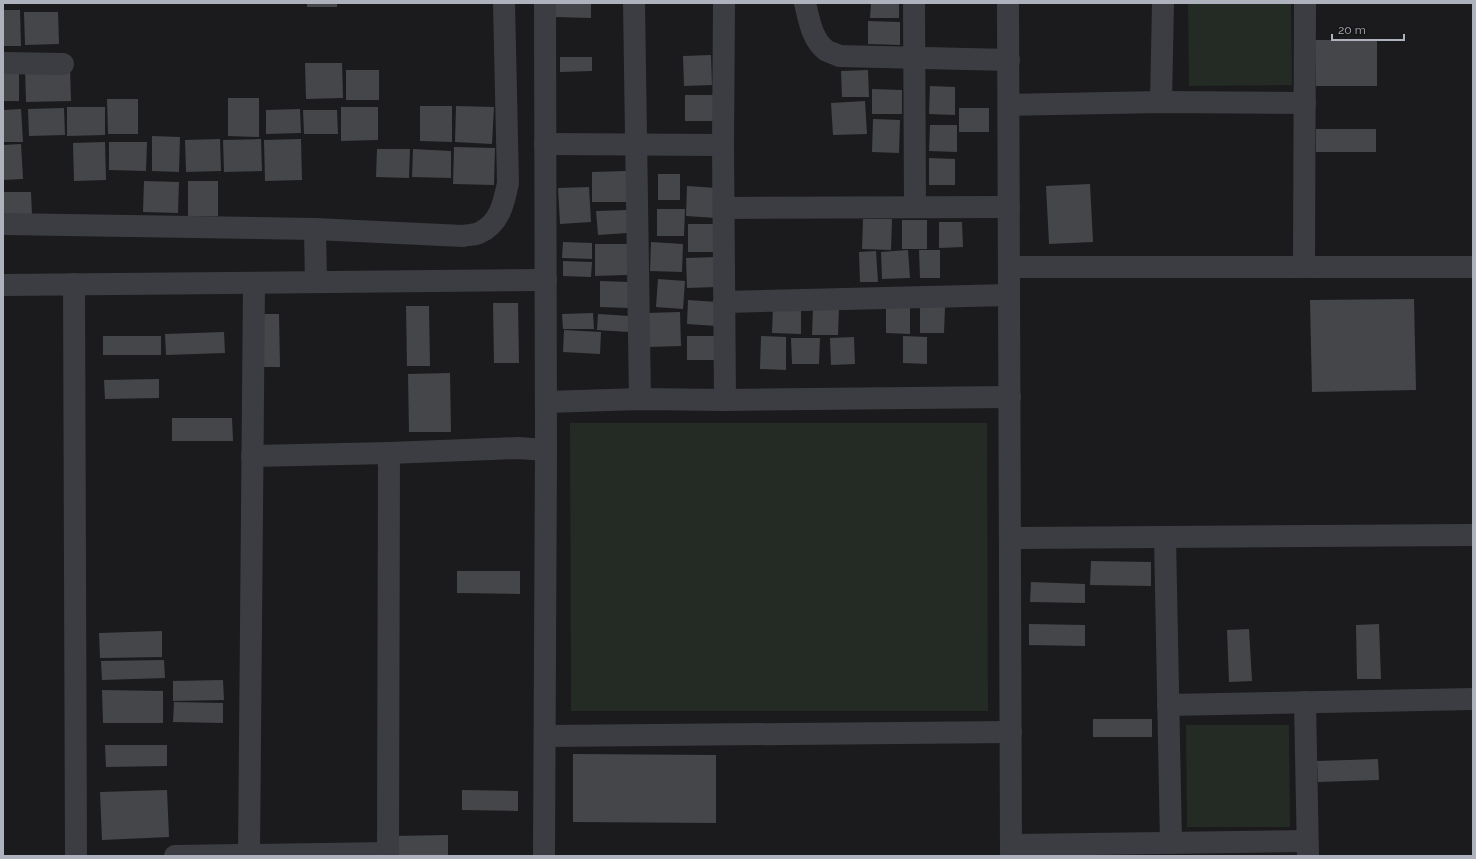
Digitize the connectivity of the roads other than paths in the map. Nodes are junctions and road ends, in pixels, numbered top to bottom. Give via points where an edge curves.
1 (504, 3) edge
2 (545, 3) edge
3 (634, 3) edge
4 (724, 3) edge
5 (805, 3) edge
6 (914, 3) edge
7 (1008, 3) edge
8 (1163, 3) edge
9 (1305, 3) edge
10 (915, 58) junction
11 (1009, 60) junction
12 (3, 63) edge
13 (63, 64) dead end
14 (1161, 102) junction
15 (1304, 103) junction
16 (1009, 105) junction
17 (545, 144) junction
18 (636, 144) junction
19 (723, 145) junction
20 (1009, 206) junction
21 (915, 207) junction
22 (724, 208) junction
23 (3, 224) edge
24 (315, 229) junction
25 (1009, 267) junction
26 (1304, 267) junction
27 (1473, 267) edge
28 (546, 280) junction
29 (316, 282) junction
30 (254, 283) junction
31 (74, 284) junction
32 (3, 285) edge
33 (1009, 295) junction
34 (724, 302) junction
35 (1010, 397) junction
36 (640, 399) junction
37 (724, 400) junction
38 (546, 402) junction
39 (546, 450) junction
40 (389, 453) junction
41 (252, 456) junction
42 (1473, 535) edge
43 (1165, 537) junction
44 (1010, 538) junction
45 (1473, 699) edge
46 (1305, 702) junction
47 (1168, 705) junction
48 (1011, 732) junction
49 (545, 736) junction
50 (1171, 843) junction
51 (1308, 849) edge
52 (1011, 851) edge
53 (388, 854) edge
54 (249, 855) edge
55 (76, 856) edge
56 (175, 856) edge
57 (544, 856) edge

1 - 24 street via 508,183 504,206 492,224 479,232 463,236
2 - 17 street
3 - 18 street
4 - 19 street
5 - 10 street via 812,29 827,51 839,56
6 - 10 street
7 - 11 street
8 - 14 street
9 - 15 street
10 - 11 street
10 - 21 street
11 - 16 street
12 - 13 street
14 - 15 street
14 - 16 street
15 - 26 street
16 - 20 street
17 - 18 street
17 - 28 street
18 - 19 street
18 - 36 street
19 - 22 street
20 - 21 street
20 - 25 street
21 - 22 street
22 - 34 street
23 - 24 street
24 - 29 street
25 - 26 street
25 - 33 street
26 - 27 street
28 - 29 street
28 - 38 street
29 - 30 street
30 - 31 street
30 - 41 street
31 - 32 street
31 - 55 street
33 - 34 street
33 - 35 street
34 - 37 street
35 - 37 street
35 - 44 street
36 - 37 street
36 - 38 street
38 - 39 street
39 - 40 street via 518,448
39 - 49 street
40 - 41 street
40 - 53 street
41 - 54 street
42 - 43 street
43 - 44 street
43 - 47 street
44 - 48 street
45 - 46 street
46 - 47 street
46 - 51 street
47 - 50 street
48 - 49 street
48 - 52 street
49 - 57 street
50 - 51 street
50 - 52 street
53 - 54 street
54 - 56 street

